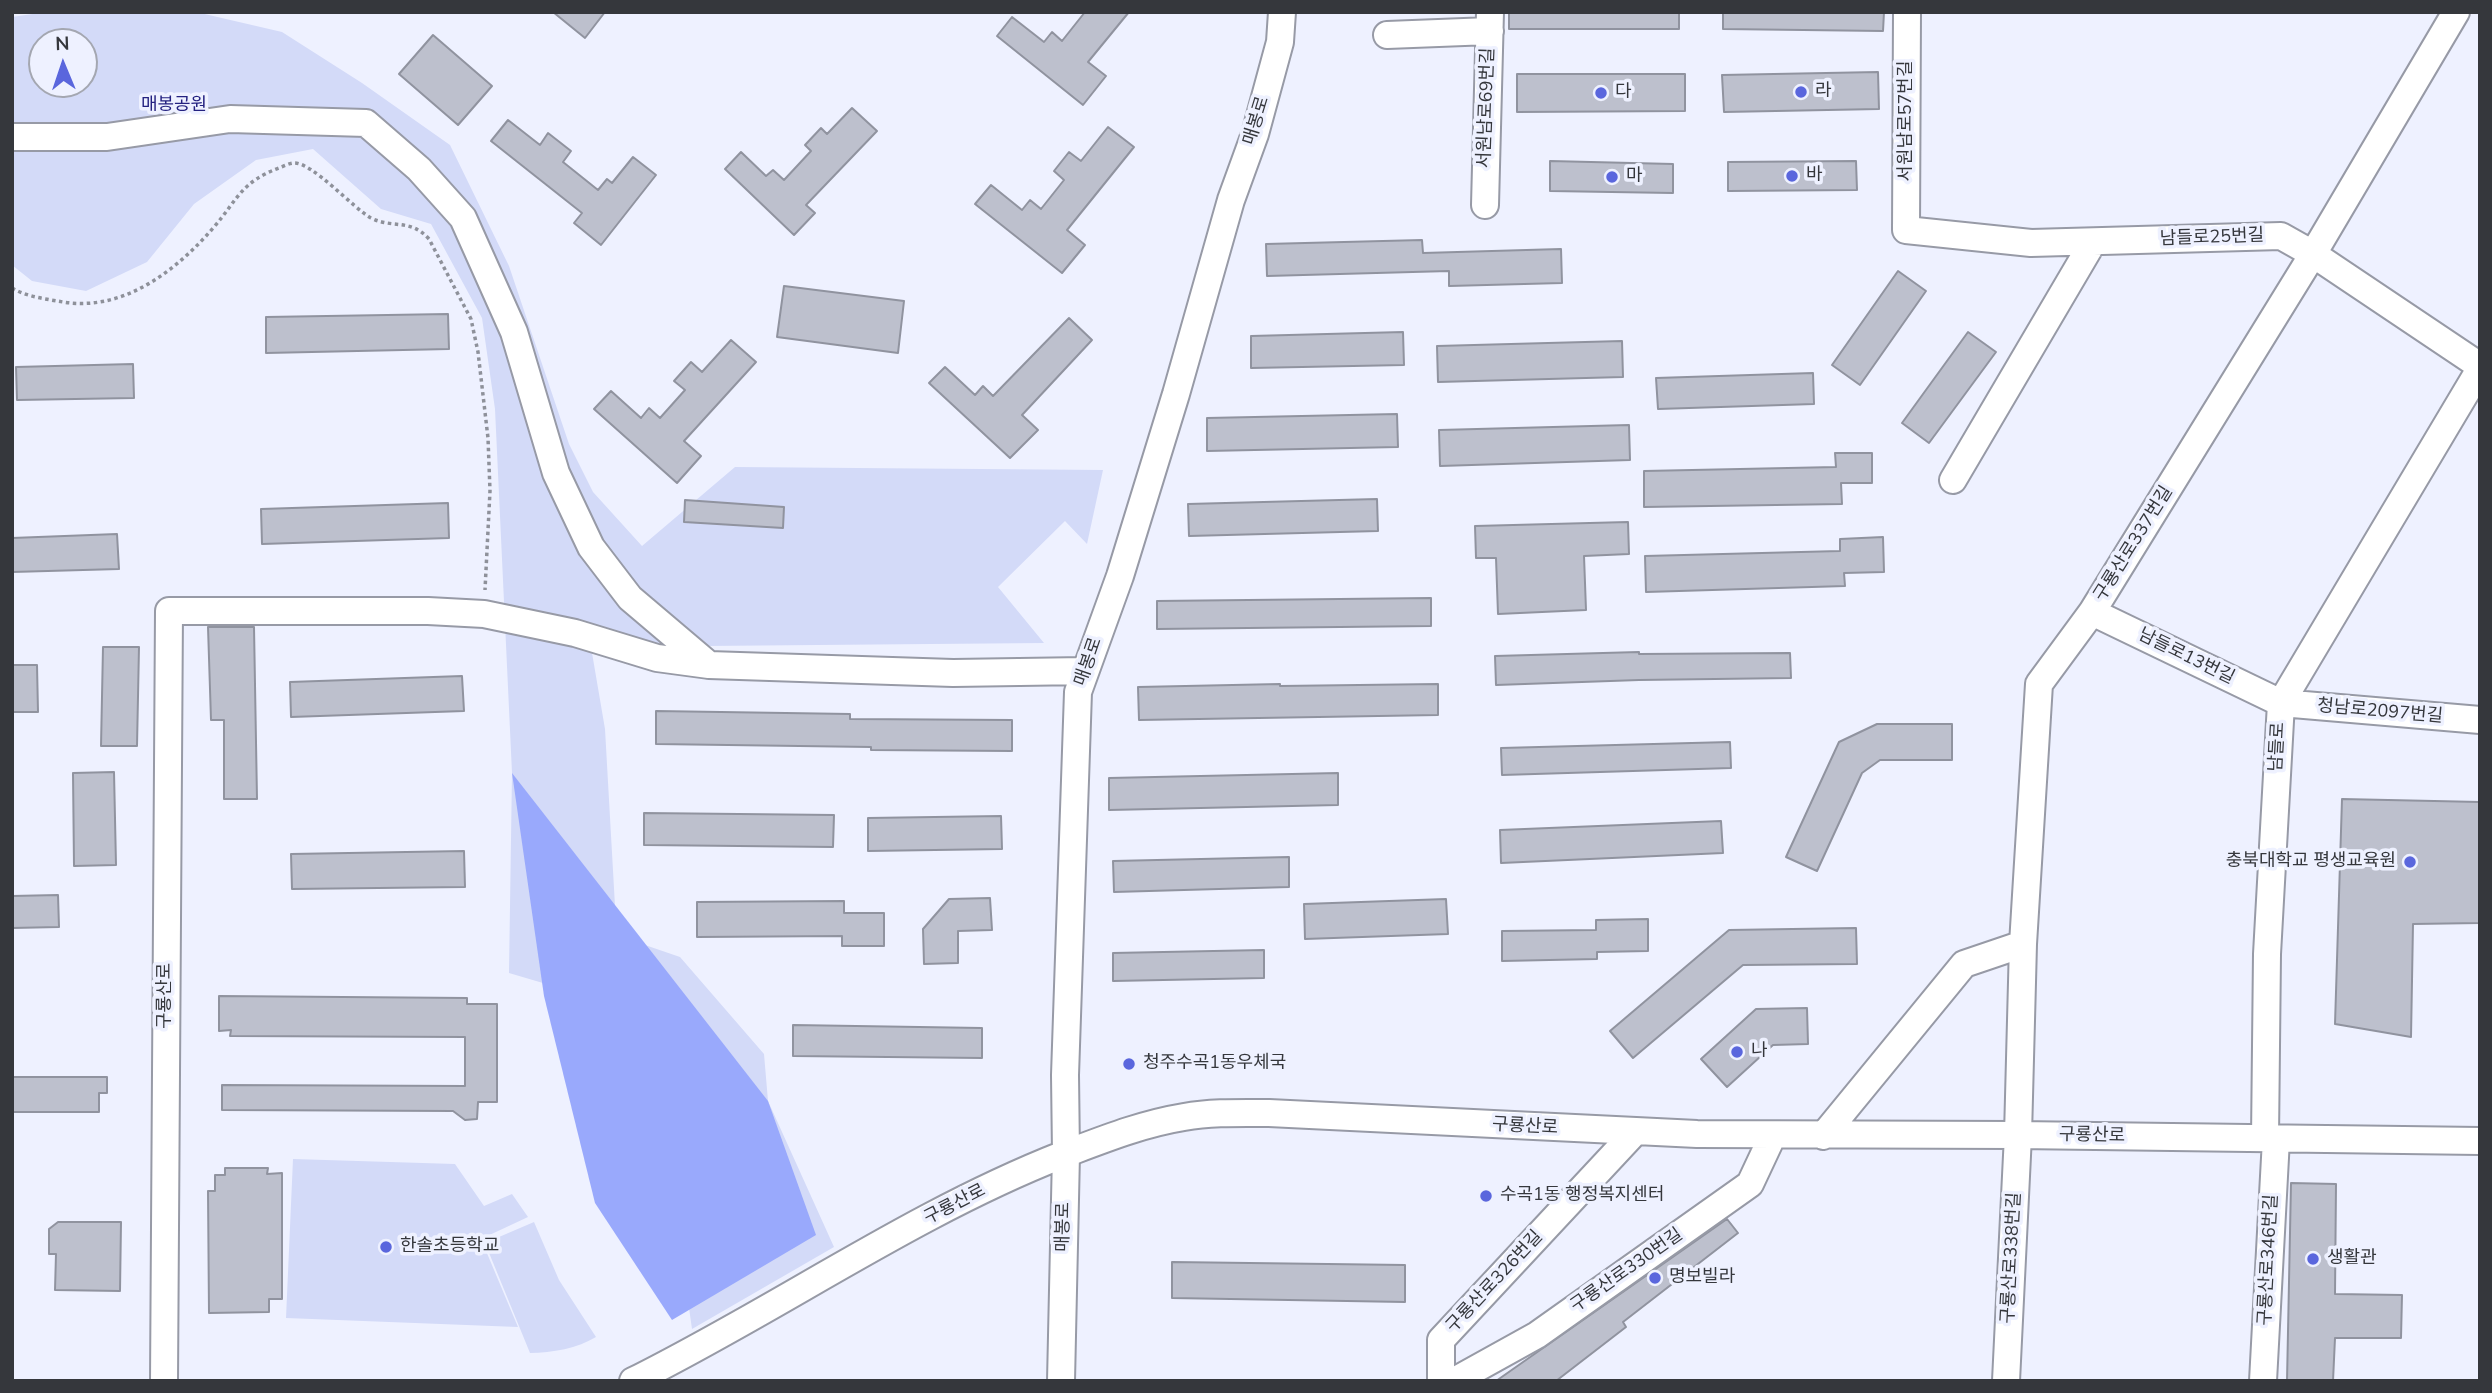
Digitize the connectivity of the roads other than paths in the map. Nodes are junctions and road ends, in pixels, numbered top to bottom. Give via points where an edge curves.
1 (1282, 12) edge
2 (1907, 12) edge
3 (2456, 12) edge
4 (1490, 22) edge
5 (1387, 35) dead end
6 (12, 137) edge
7 (1485, 205) dead end
8 (1906, 230) joint
9 (2094, 242) junction
10 (2312, 254) junction
11 (2480, 367) edge
12 (1953, 480) dead end
13 (2092, 612) junction
14 (709, 665) junction
15 (1085, 671) junction
16 (2281, 703) junction
17 (2480, 720) edge
18 (2023, 944) junction
19 (1634, 1133) junction
20 (1773, 1135) junction
21 (2018, 1135) junction
22 (1823, 1136) junction
23 (2270, 1139) junction
24 (2480, 1141) edge
25 (1066, 1154) junction
26 (163, 1381) edge
27 (634, 1381) edge
28 (1061, 1381) edge
29 (1441, 1381) edge
30 (1454, 1381) edge
31 (2006, 1381) edge
32 (2263, 1381) edge

1 - 15 street, 매봉로 via 1280,42 1255,134 1231,200 1120,576
2 - 8 street, 서원남로57번길
3 - 10 street, 구룡산로337번길
4 - 5 street
4 - 7 street, 서원남로69번길
6 - 14 street via 107,137 230,119 366,123 419,169 463,218 514,332 556,473 590,547 630,598
8 - 9 street, 남들로25번길 via 2032,243
9 - 10 street, 남들로25번길 via 2281,236
9 - 12 street
10 - 11 street, 남들로25번길
10 - 13 street, 구룡산로337번길
11 - 16 street, 남들로
13 - 16 street, 남들로13번길
13 - 18 street, 구룡산로337번길 via 2039,684
14 - 15 street via 953,673
14 - 26 street, 구룡산로 via 657,657 575,632 484,614 169,611
15 - 25 street, 매봉로 via 1078,692 1074,747
16 - 17 street, 청남로2097번길
16 - 23 street, 남들로 via 2267,954
18 - 21 street, 구룡산로337번길
18 - 22 street via 1964,964
19 - 20 street, 구룡산로
19 - 25 street, 구룡산로 via 1216,1113 1148,1124
19 - 29 street, 구룡산로326번길 via 1441,1340
20 - 22 street, 구룡산로
20 - 30 street, 구룡산로330번길 via 1750,1184 1537,1335
21 - 22 street, 구룡산로
21 - 23 street, 구룡산로
21 - 31 street, 구룡산로338번길
23 - 24 street, 구룡산로
23 - 32 street, 구룡산로346번길
25 - 27 street, 구룡산로 via 934,1215
25 - 28 street, 매봉로

